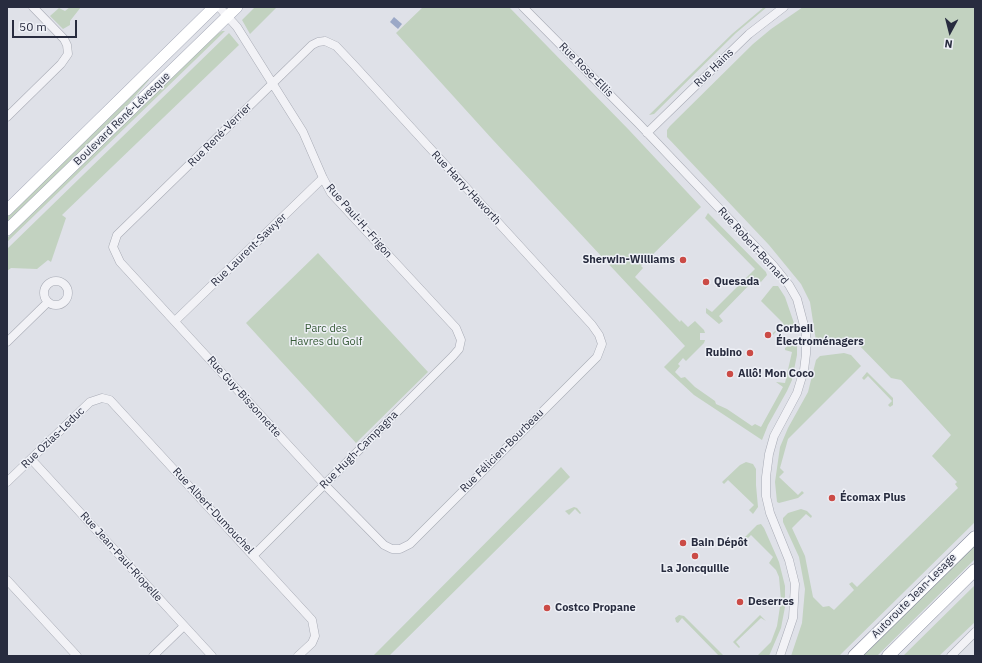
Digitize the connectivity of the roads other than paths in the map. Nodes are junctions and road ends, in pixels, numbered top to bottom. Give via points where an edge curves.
1 (33, 7) edge
2 (214, 7) edge
3 (219, 7) edge
4 (237, 7) edge
5 (523, 7) edge
6 (784, 7) edge
7 (227, 16) junction
8 (325, 41) joint
9 (273, 84) junction
10 (7, 117) edge
11 (647, 133) junction
12 (323, 178) junction
13 (7, 210) edge
14 (7, 230) edge
15 (117, 235) joint
16 (48, 302) dead end
17 (175, 321) junction
18 (7, 342) edge
19 (601, 342) joint
20 (461, 343) joint
21 (102, 398) joint
22 (31, 459) junction
23 (7, 482) edge
24 (324, 484) junction
25 (975, 537) edge
26 (392, 549) joint
27 (254, 555) junction
28 (975, 570) edge
29 (7, 580) edge
30 (184, 626) junction
31 (975, 632) edge
32 (77, 656) edge
33 (153, 656) edge
34 (212, 656) edge
35 (298, 656) edge
36 (780, 656) edge
37 (854, 656) edge
38 (888, 656) edge
39 (951, 656) edge

1 - 10 street via 64,39 68,54
2 - 13 main road, Boulevard René-Lévesque
3 - 7 street, Rue Paul-H.-Frigon
4 - 7 main road, Boulevard René-Lévesque
5 - 11 street, Rue Rose-Ellis
6 - 11 street, Rue Hains via 749,34
7 - 9 street, Rue Paul-H.-Frigon via 237,27
7 - 14 main road, Boulevard René-Lévesque
8 - 9 street, Rue René-Verrier via 312,45
8 - 19 street, Rue Harry-Haworth via 336,46 357,68 592,325
9 - 12 street, Rue Paul-H.-Frigon via 303,132
9 - 15 street, Rue René-Verrier
11 - 36 street, Rue Robert-Bernard via 779,272 797,300 804,324 807,347 804,374 774,436 766,477 766,496 770,513 789,560 795,584 793,618
12 - 17 street, Rue Laurent-Sawyer
12 - 20 street, Rue Paul-H.-Frigon via 333,195 456,328
15 - 17 street, Rue Guy-Bissonnette via 113,245 117,258
16 - 18 street
17 - 24 street, Rue Guy-Bissonnette
19 - 26 street, Rue Félicien-Bourbeau via 597,357 410,544
20 - 24 street, Rue Hugh-Campagna via 458,351
21 - 22 street, Rue Ozias-Leduc via 90,402
21 - 27 street, Rue Albert-Dumouchel via 117,406
22 - 23 street, Rue Ozias-Leduc
22 - 30 street, Rue Jean-Paul-Riopelle
24 - 26 street, Rue Guy-Bissonnette via 382,543
24 - 27 street, Rue Hugh-Campagna
25 - 37 highway, Autoroute Jean-Lesage
27 - 35 street, Rue Albert-Dumouchel via 312,620 316,631 313,641
28 - 38 highway
29 - 32 street
30 - 33 street
30 - 34 street, Rue Jean-Paul-Riopelle
31 - 39 street

